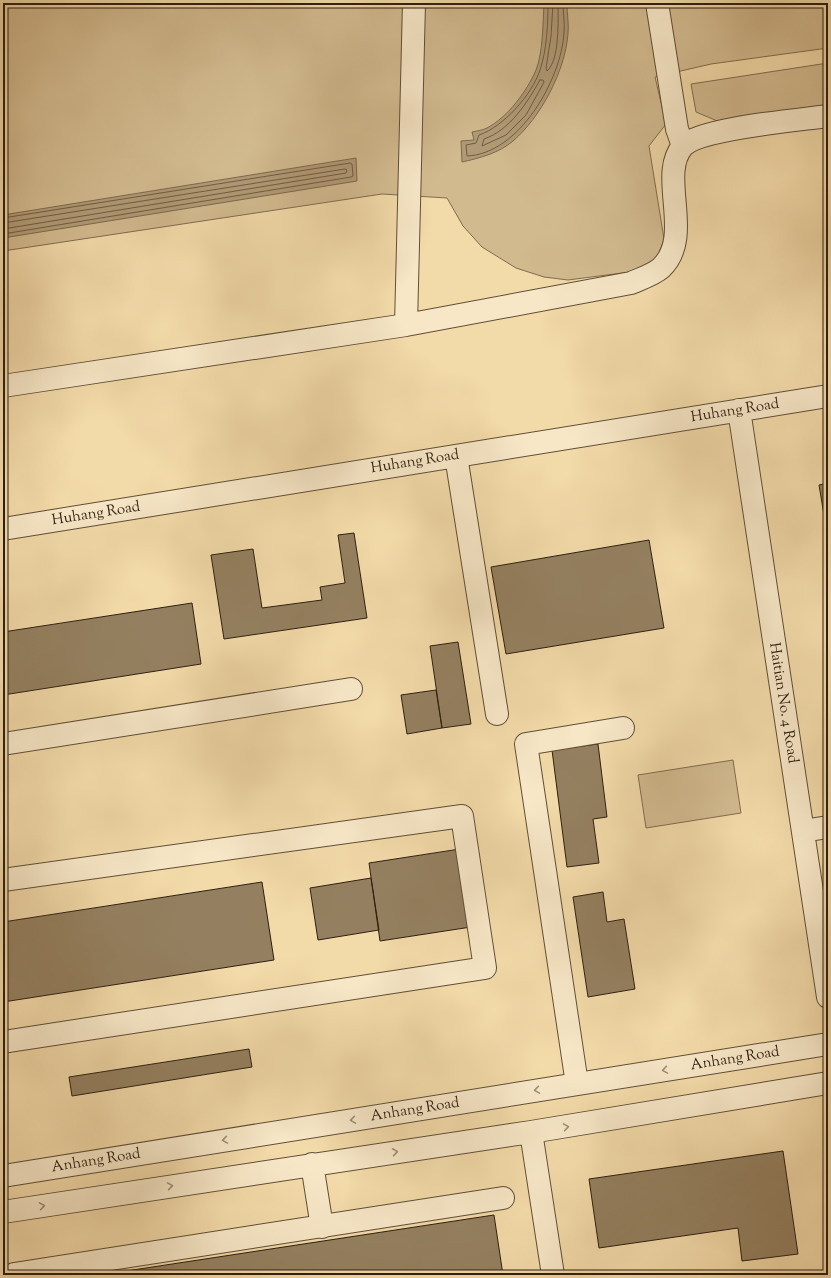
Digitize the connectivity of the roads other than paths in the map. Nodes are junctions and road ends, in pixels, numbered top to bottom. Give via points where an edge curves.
1 (414, 3) edge
2 (657, 3) edge
3 (828, 116) edge
4 (683, 146) junction
5 (406, 325) junction
6 (3, 386) edge
7 (828, 396) edge
8 (739, 410) junction
9 (456, 456) junction
10 (3, 529) edge
11 (351, 689) dead end
12 (497, 714) dead end
13 (623, 728) dead end
14 (3, 744) edge
15 (828, 827) edge
16 (803, 831) junction
17 (3, 880) edge
18 (828, 997) edge
19 (3, 1042) edge
20 (828, 1044) edge
21 (828, 1083) edge
22 (576, 1084) junction
23 (531, 1132) junction
24 (312, 1164) junction
25 (3, 1176) edge
26 (503, 1198) dead end
27 (3, 1212) edge
28 (322, 1226) junction
29 (14, 1274) edge
30 (553, 1275) edge

1 - 5 street
2 - 4 street via 677,129
3 - 4 street via 732,130 698,138
4 - 5 street via 675,169 676,234 671,255 660,269 631,283
5 - 6 street
7 - 8 street, Huhang Road
8 - 9 street, Huhang Road
8 - 16 street, Haitian No. 4 Road
9 - 10 street, Huhang Road
9 - 12 street
11 - 14 street
13 - 22 street via 526,744
15 - 16 street
16 - 18 street, Haitian No. 4 Road
17 - 19 street via 462,816 485,968
20 -> 22 street, Anhang Road
23 -> 21 street
22 -> 25 street, Anhang Road
24 -> 23 street
23 - 30 street
27 -> 24 street
24 - 28 street
26 - 28 street
28 - 29 street

